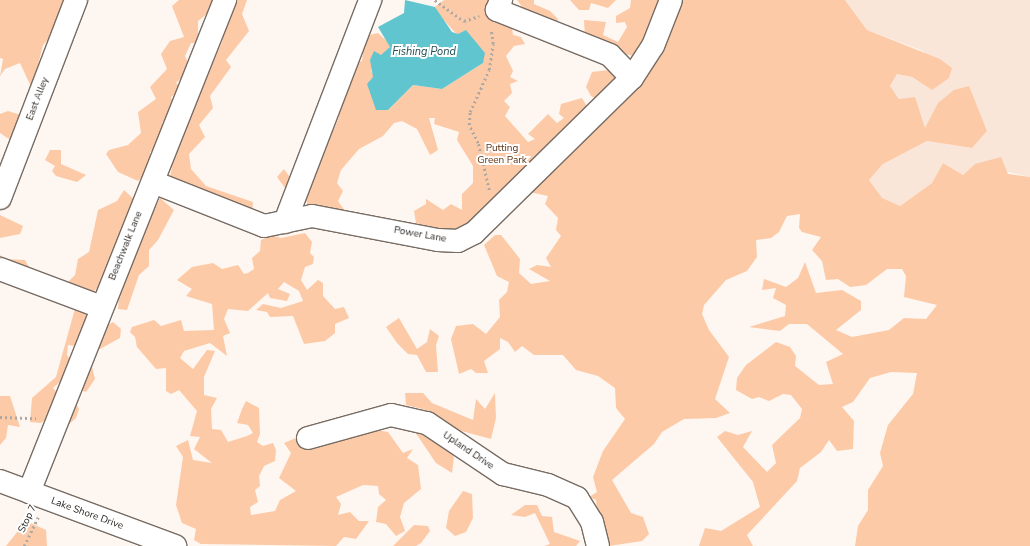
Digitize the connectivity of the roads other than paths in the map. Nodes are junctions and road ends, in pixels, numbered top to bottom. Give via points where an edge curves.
1 (76, 0) edge
2 (224, 0) edge
3 (370, 0) edge
4 (671, 0) edge
5 (494, 8) edge
6 (632, 78) junction
7 (152, 182) junction
8 (0, 198) edge
9 (285, 222) junction
10 (0, 269) edge
11 (101, 307) junction
12 (308, 438) dead end
13 (0, 481) edge
14 (38, 495) junction
15 (175, 546) edge
16 (598, 546) edge

1 - 8 street, East Alley
2 - 7 street, Beachwalk Lane
3 - 9 street
4 - 6 street, Power Lane via 653,46
5 - 6 street via 610,55
6 - 9 street, Power Lane via 474,233 458,240 438,240 312,216
7 - 9 street, Power Lane via 264,226
7 - 11 street, Beachwalk Lane
10 - 11 street
11 - 14 street, Beachwalk Lane via 58,418
12 - 16 street, Upland Drive via 391,415 427,423 503,474 548,485 577,498 592,522
13 - 14 street, Lake Shore Drive
14 - 15 street, Lake Shore Drive

